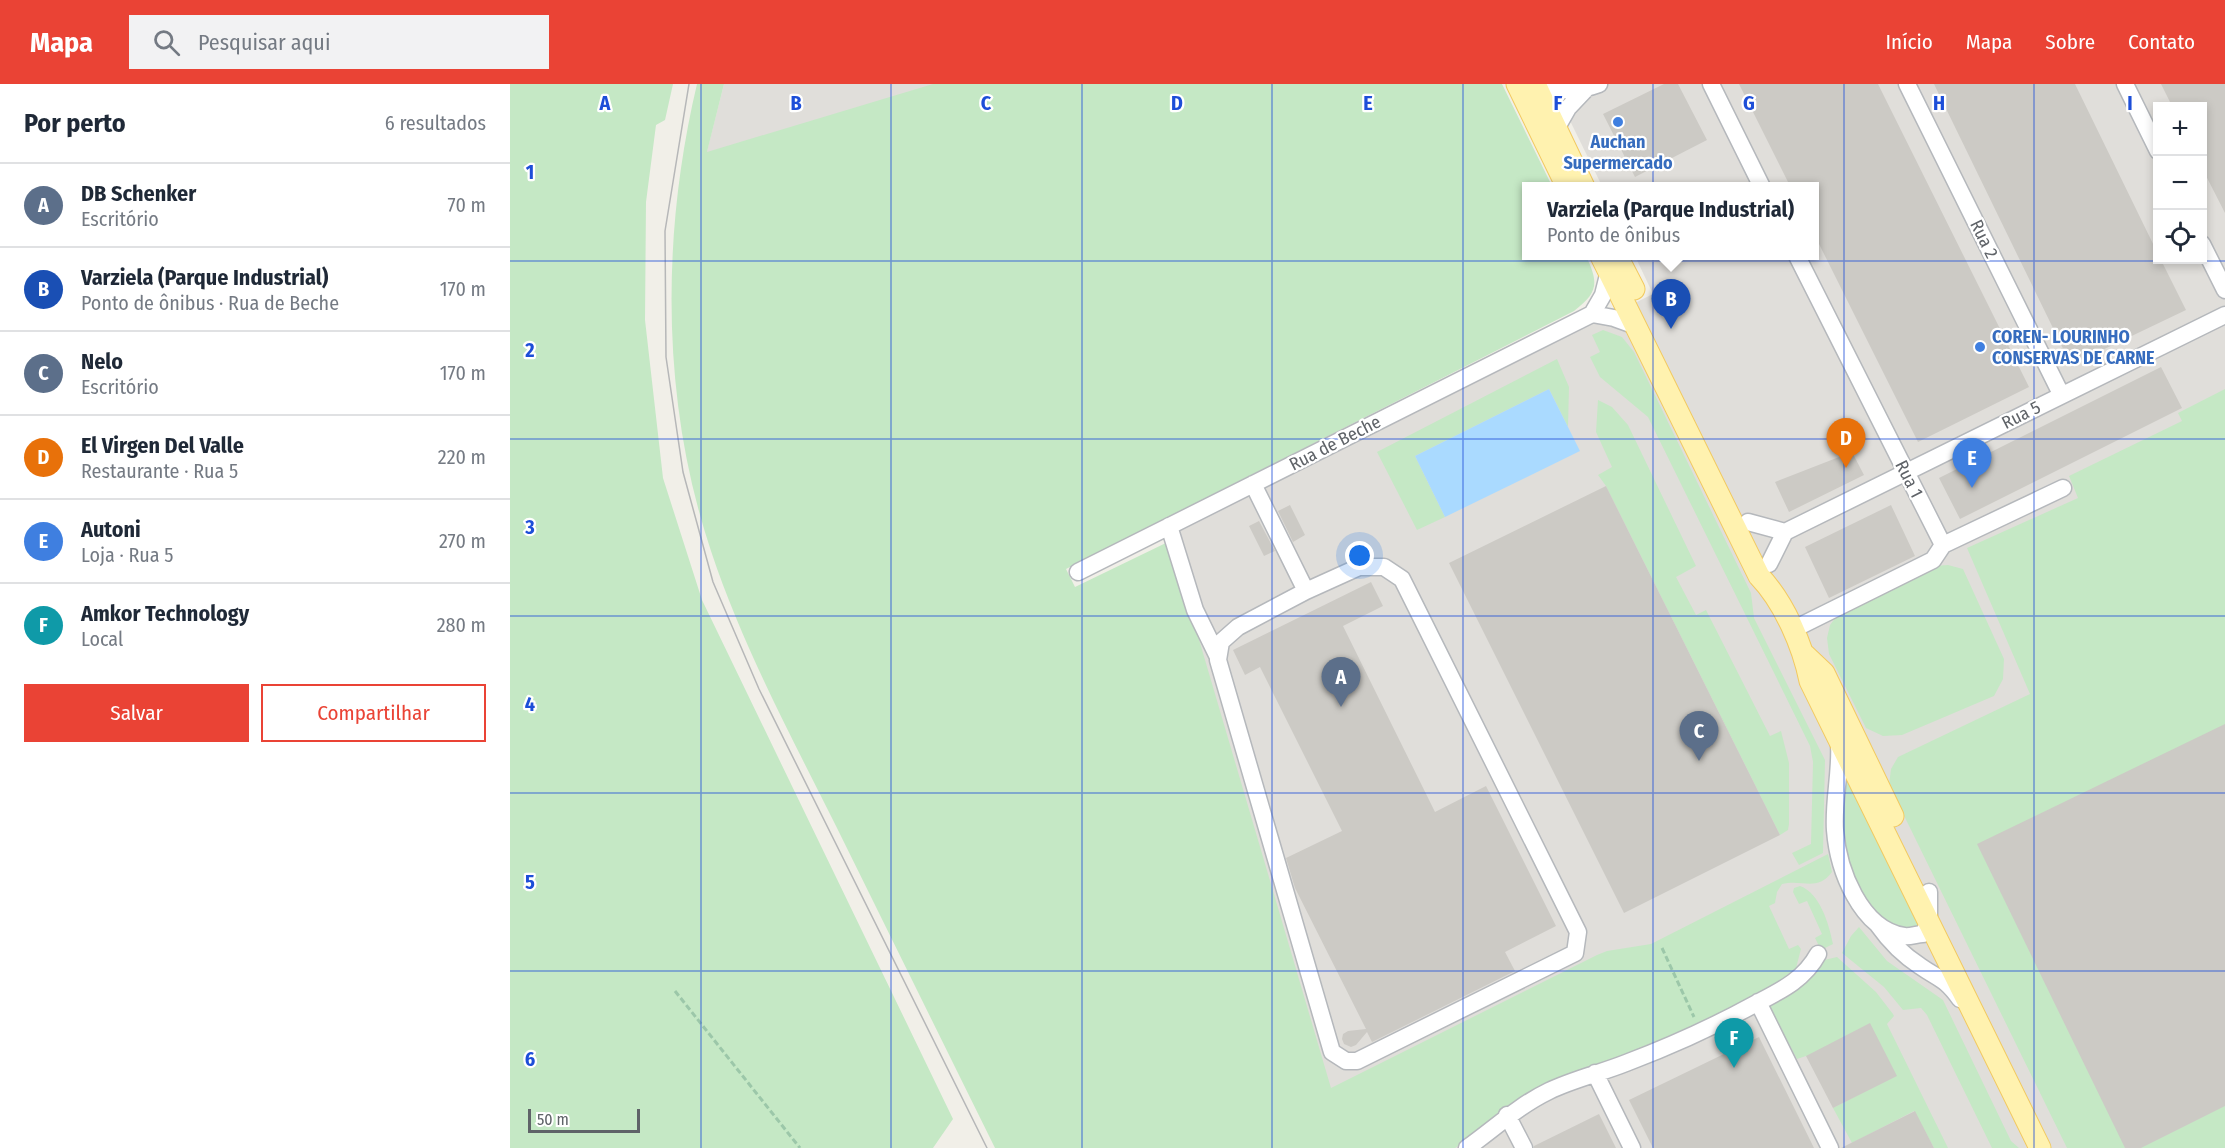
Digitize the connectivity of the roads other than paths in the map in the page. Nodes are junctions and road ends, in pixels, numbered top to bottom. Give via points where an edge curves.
1 (1711, 84) edge
2 (1907, 84) edge
3 (2125, 84) edge
4 (1529, 85) edge
5 (1592, 86) edge
6 (1556, 129) junction
7 (2153, 143) edge
8 (1565, 182) edge
9 (1582, 182) edge
10 (1760, 182) edge
11 (2207, 254) edge
12 (1800, 260) edge
13 (1609, 261) edge
14 (2225, 290) edge
15 (1592, 314) junction
16 (2225, 315) edge
17 (1636, 326) junction
18 (2061, 394) junction
19 (1906, 473) junction
20 (1253, 484) junction
21 (2063, 488) dead end
22 (1748, 522) junction
23 (1169, 526) junction
24 (1785, 532) junction
25 (1943, 545) junction
26 (1769, 564) junction
27 (1078, 572) dead end
28 (1771, 589) junction
29 (1306, 591) junction
30 (1792, 630) junction
31 (1805, 656) junction
32 (1218, 657) junction
33 (1839, 739) junction
34 (1929, 891) junction
35 (1876, 922) junction
36 (1929, 922) junction
37 (1818, 954) dead end
38 (1758, 1002) junction
39 (1971, 1008) junction
40 (1595, 1074) junction
41 (1508, 1115) junction
42 (1467, 1148) edge
43 (1524, 1148) edge
44 (1632, 1148) edge
45 (1830, 1148) edge
46 (2040, 1148) edge
47 (2055, 1148) edge

1 - 10 street
2 - 18 street, Rua 2
3 - 7 street
4 - 5 street via 1560,91
4 - 6 main road
4 - 8 main road
5 - 6 street via 1568,108
6 - 9 main road
11 - 14 street
12 - 19 street, Rua 1
13 - 15 street via 1603,295
13 - 17 main road
13 - 22 main road
15 - 17 street
15 - 20 street, Rua de Beche
16 - 18 street, Rua 5
17 - 28 main road via 1759,576
18 - 19 street, Rua 5
19 - 24 street, Rua 5
19 - 25 street, Rua 1
20 - 23 street, Rua de Beche
20 - 29 street
21 - 25 street
22 - 24 street
22 - 26 main road
23 - 27 street, Rua de Beche
23 - 32 street via 1195,610
24 - 26 street
25 - 30 street via 1933,560
26 - 28 main road
28 - 30 main road
29 - 32 street via 1238,627 1221,642
29 - 32 street via 1359,567 1384,567 1402,579 1578,933 1575,953 1357,1061 1346,1061 1332,1052
30 - 31 main road
31 - 33 main road via 1810,681
31 - 34 main road via 1824,673
33 - 35 street via 1835,831 1845,877 1863,909
33 - 36 main road
34 - 36 street
34 - 47 main road
35 - 36 street via 1905,936 1923,934
35 - 39 street via 1890,942 1945,981
36 - 39 main road
37 - 38 street via 1801,978
38 - 40 street via 1701,1032
38 - 45 street
39 - 46 main road
40 - 41 street via 1552,1090
40 - 44 street
41 - 42 street
41 - 43 street

